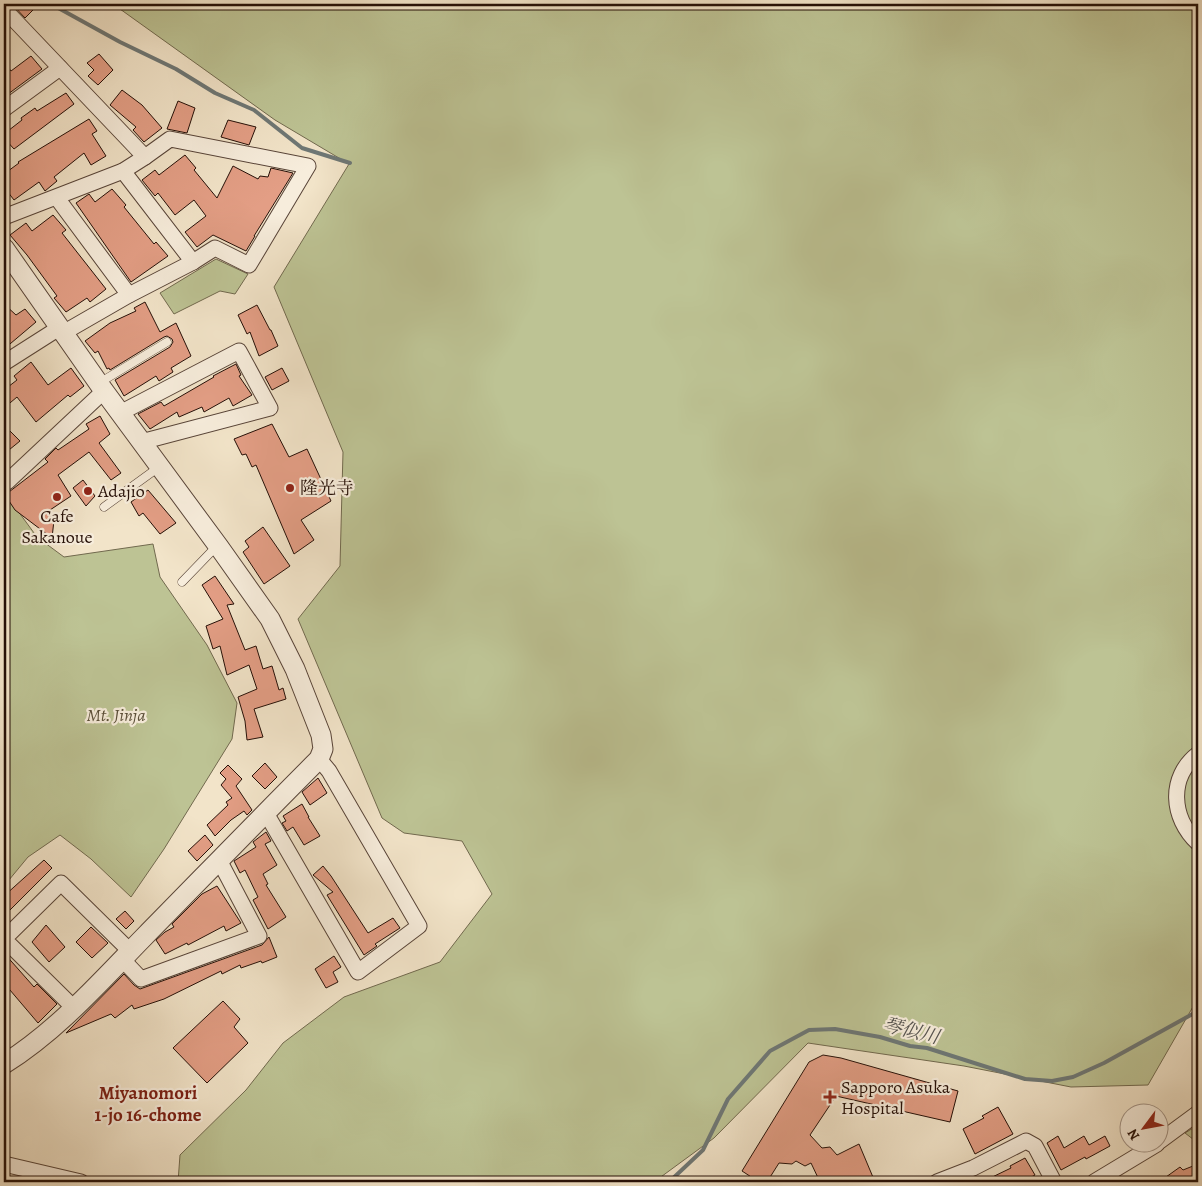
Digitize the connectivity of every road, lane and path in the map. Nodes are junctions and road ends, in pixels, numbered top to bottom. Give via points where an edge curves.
1 (5, 12) edge
2 (60, 68) junction
3 (4, 109) edge
4 (145, 157) junction
5 (123, 171) junction
6 (57, 198) junction
7 (4, 217) edge
8 (4, 250) edge
9 (193, 262) junction
10 (129, 295) junction
11 (61, 330) junction
12 (166, 342) dead end
13 (4, 363) edge
14 (101, 387) junction
15 (120, 413) junction
16 (141, 442) junction
17 (159, 467) junction
18 (7, 482) dead end
19 (104, 507) dead end
20 (219, 547) junction
21 (182, 582) dead end
22 (1198, 754) edge
23 (319, 759) junction
24 (266, 813) junction
25 (1198, 843) edge
26 (219, 860) junction
27 (126, 955) junction
28 (73, 1008) junction
29 (4, 1064) edge
30 (1198, 1113) edge
31 (1170, 1133) edge
32 (1139, 1154) edge
33 (4, 1164) edge
34 (81, 1182) edge
35 (937, 1182) edge
36 (1054, 1182) edge
37 (1094, 1182) edge

1 - 2 street
2 - 3 street
2 - 4 street
4 - 5 street
4 - 9 street via 170,139 308,166 249,265 215,248
5 - 6 street
5 - 9 street
6 - 7 street
6 - 10 street
8 - 11 street
9 - 10 street
10 - 11 street
11 - 13 street
11 - 14 street
12 - 14 lane
14 - 15 street
14 - 18 street
15 - 16 street
15 - 16 street via 240,351 270,408
16 - 17 street
17 - 19 lane
17 - 20 street
20 - 21 lane
20 - 23 street via 270,619 295,669 321,735 323,749
22 - 25 street via 1181,775 1176,794 1185,827
23 - 24 street
23 - 24 street via 419,926 358,972
24 - 26 street
26 - 27 street
26 - 27 street via 259,936 141,978
27 - 28 street
27 - 28 street via 61,883 4,939
28 - 29 street
30 - 31 street
32 - 37 street
33 - 34 street
35 - 36 street via 1026,1141 1035,1146

